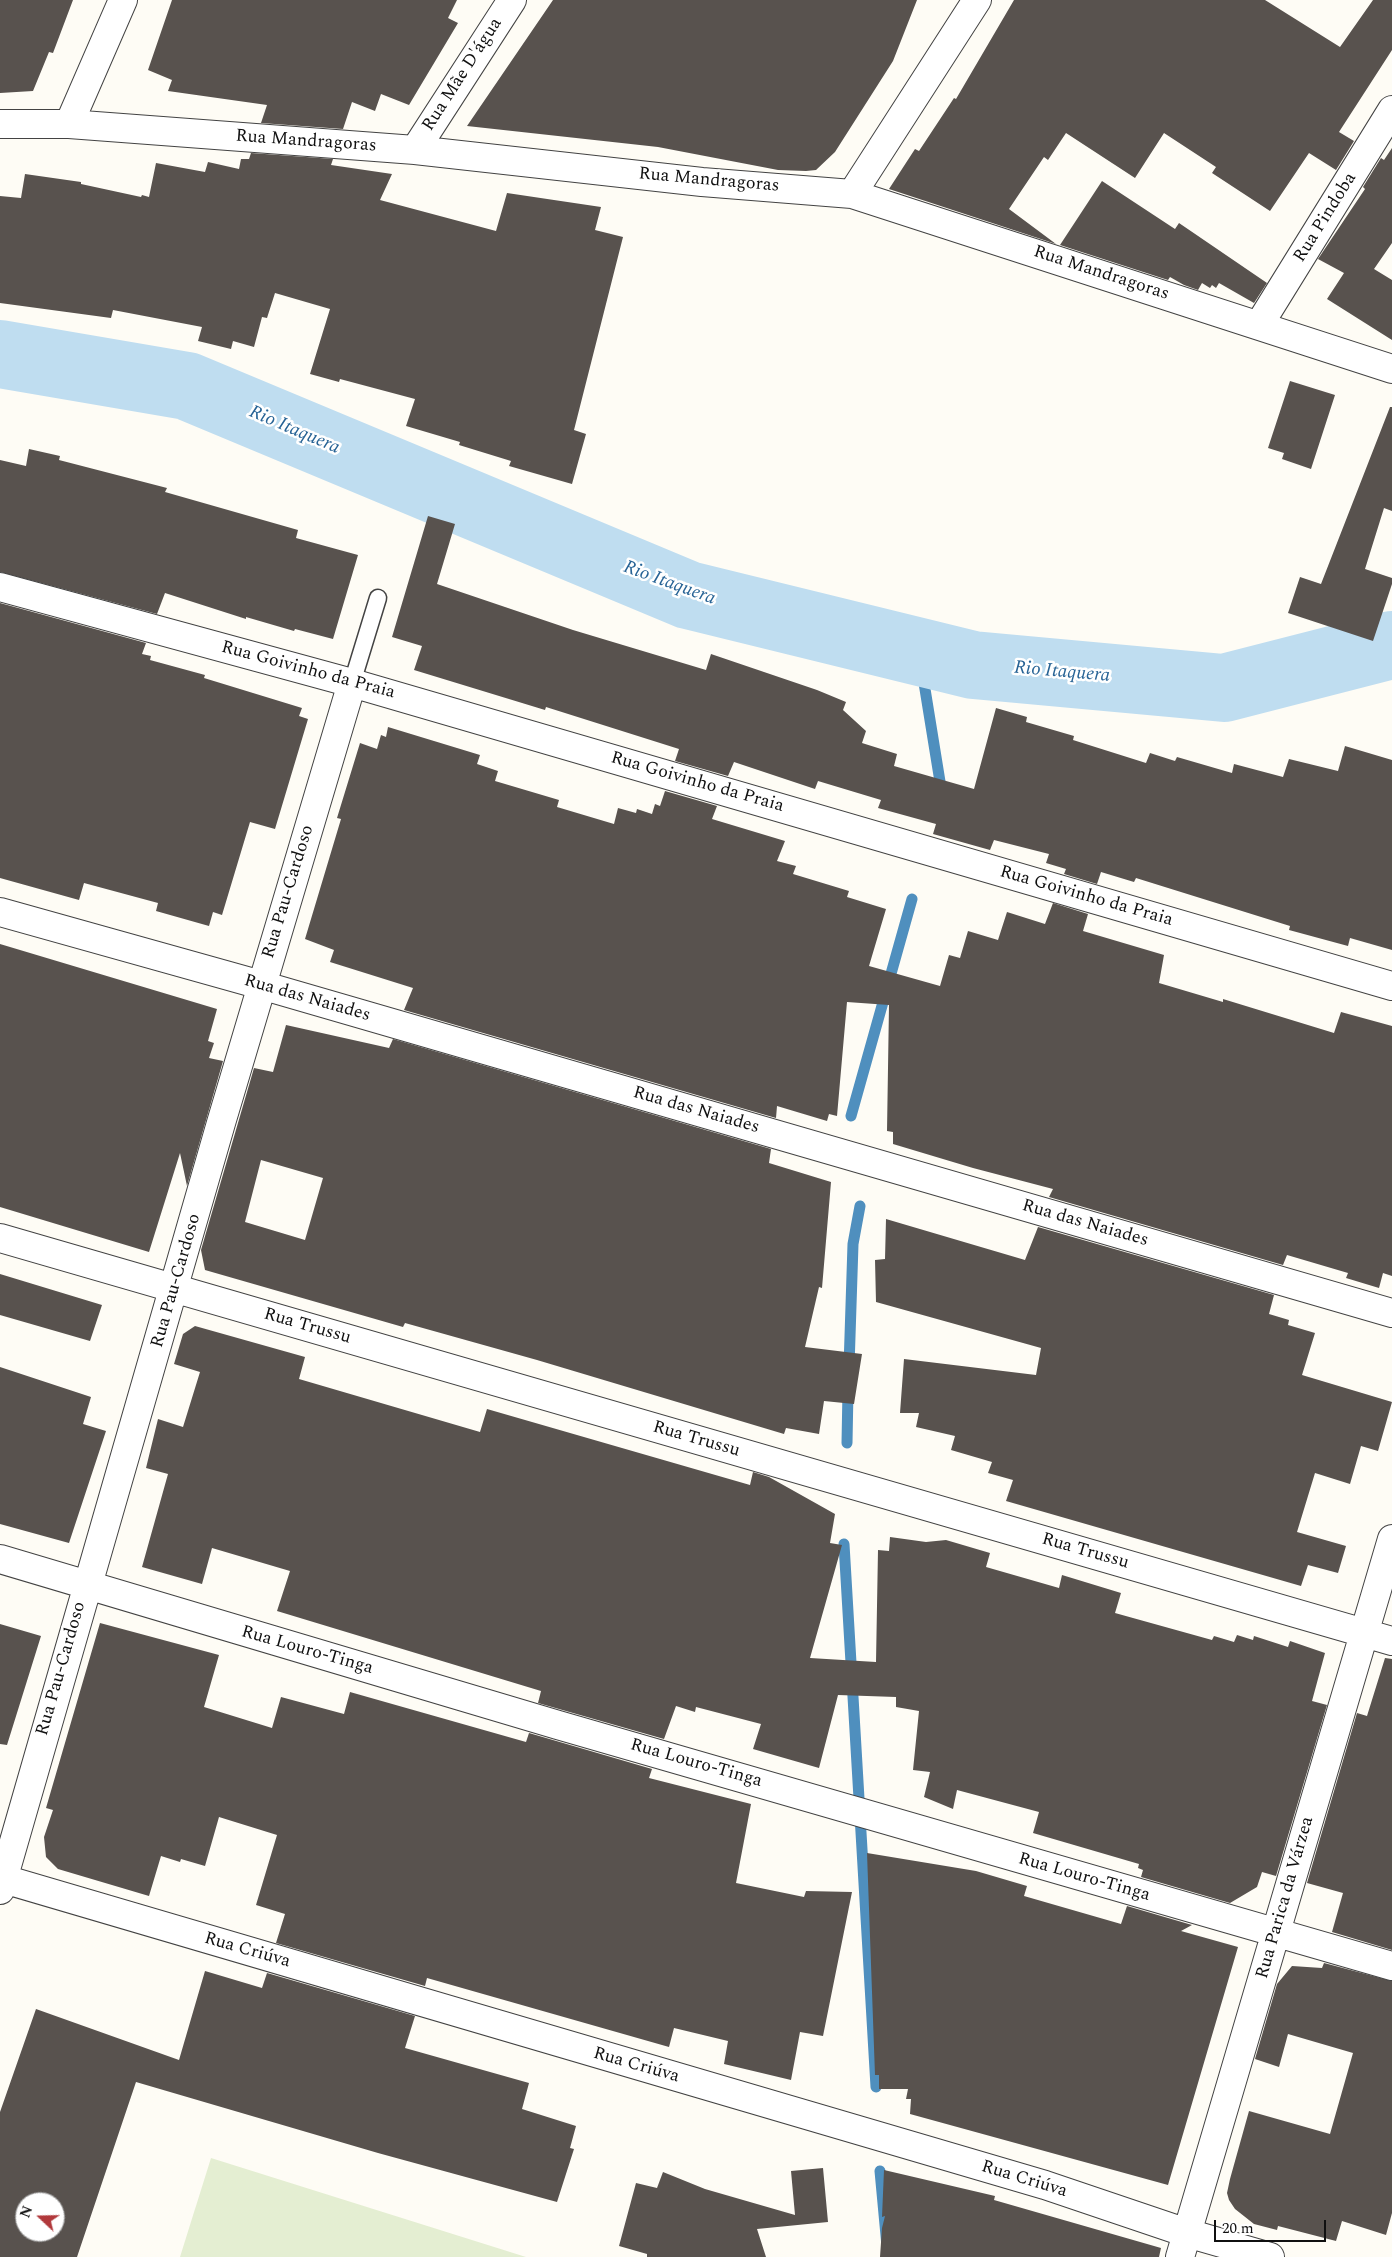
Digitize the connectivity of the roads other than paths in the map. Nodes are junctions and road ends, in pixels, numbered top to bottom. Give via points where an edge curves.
1 (123, 0) edge
2 (512, 0) edge
3 (977, 0) edge
4 (1392, 110) edge
5 (0, 124) edge
6 (69, 124) junction
7 (415, 150) junction
8 (852, 194) junction
9 (1259, 325) junction
10 (1392, 369) edge
11 (0, 587) edge
12 (378, 598) dead end
13 (352, 682) junction
14 (0, 912) edge
15 (261, 985) junction
16 (1392, 986) edge
17 (0, 1238) edge
18 (175, 1289) junction
19 (1392, 1314) edge
20 (1392, 1539) edge
21 (0, 1559) edge
22 (87, 1584) junction
23 (1364, 1633) junction
24 (1392, 1640) edge
25 (1, 1882) edge
26 (1275, 1934) junction
27 (1392, 1966) edge
28 (1184, 2245) edge
29 (1270, 2257) edge

1 - 6 street
2 - 7 street, Rua Mãe D'água
3 - 8 street
4 - 9 street, Rua Pindoba
5 - 6 street, Rua Mandragoras
6 - 7 street, Rua Mandragoras
7 - 8 street, Rua Mandragoras via 702,182
8 - 9 street, Rua Mandragoras
9 - 10 street, Rua Mandragoras
11 - 13 street, Rua Goivinho da Praia
12 - 13 lane
13 - 15 street, Rua Pau-Cardoso
13 - 16 street, Rua Goivinho da Praia
14 - 15 street, Rua das Naiades
15 - 18 street, Rua Pau-Cardoso
15 - 19 street, Rua das Naiades
17 - 18 street, Rua Trussu
18 - 22 street, Rua Pau-Cardoso
18 - 23 street, Rua Trussu
20 - 23 street, Rua Parica da Várzea
21 - 22 street, Rua Louro-Tinga
22 - 25 street, Rua Pau-Cardoso
22 - 26 street, Rua Louro-Tinga
23 - 24 street, Rua Trussu
23 - 26 street, Rua Parica da Várzea
25 - 28 street, Rua Criúva via 1045,2186
26 - 27 street, Rua Louro-Tinga
26 - 28 street, Rua Parica da Várzea
28 - 29 street, Rua Criúva

